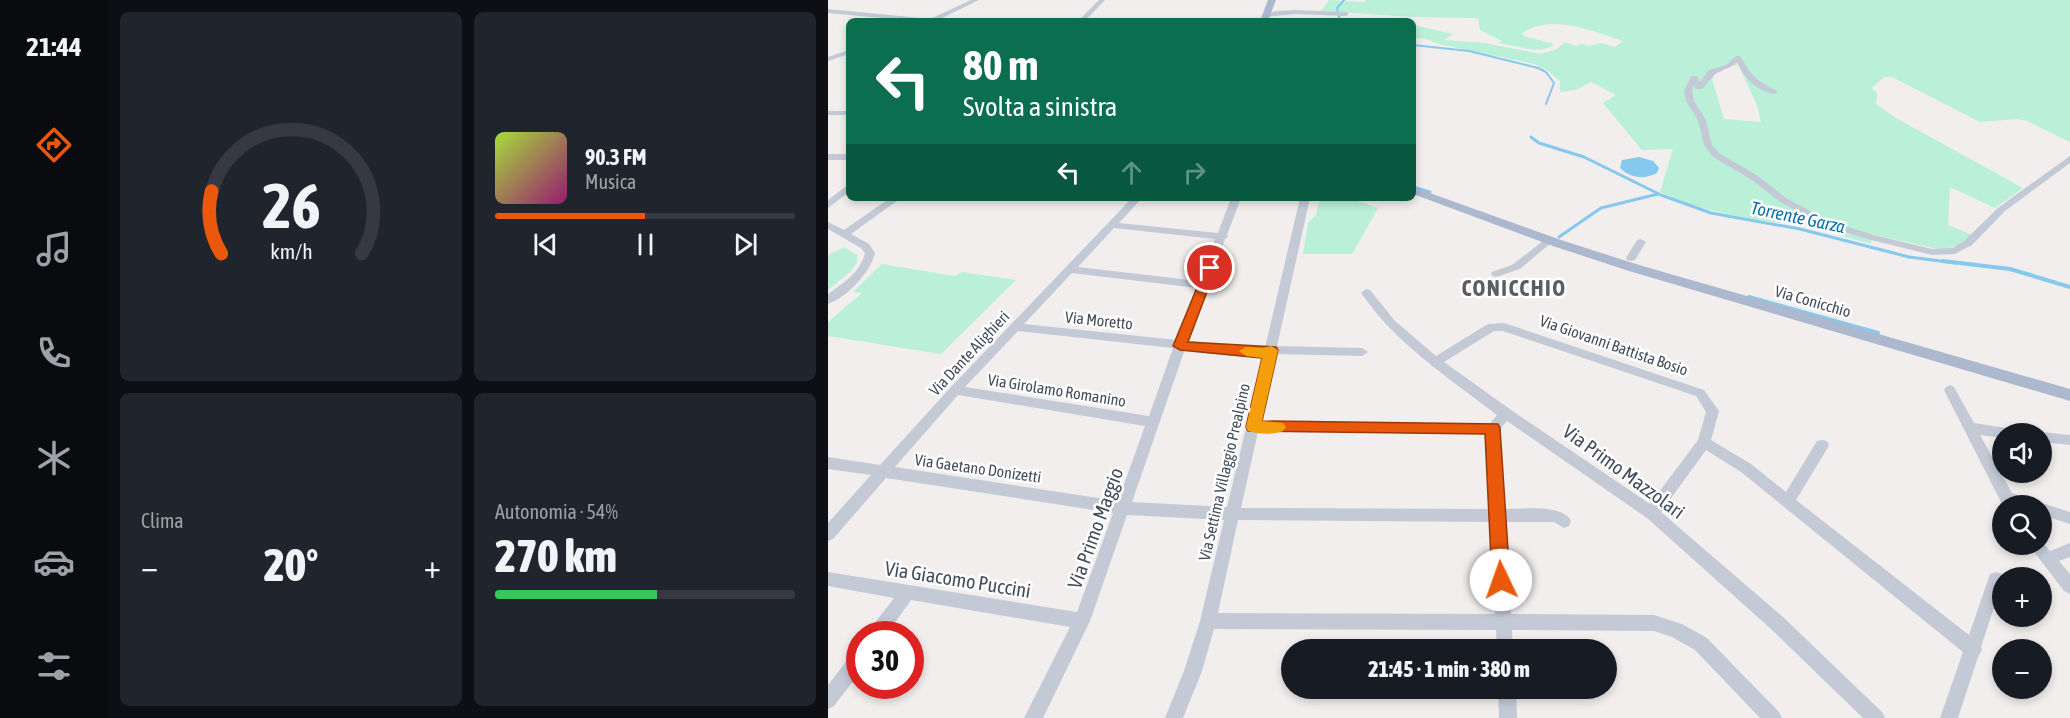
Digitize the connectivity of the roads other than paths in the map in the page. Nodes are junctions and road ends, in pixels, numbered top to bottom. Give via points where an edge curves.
1 (976, 0) edge
2 (1102, 0) edge
3 (1272, 0) edge
4 (828, 11) edge
5 (1346, 14) dead end
6 (1268, 15) edge
7 (900, 18) edge
8 (937, 18) edge
9 (1084, 18) edge
10 (846, 53) edge
11 (828, 59) edge
12 (1774, 92) dead end
13 (828, 113) edge
14 (846, 113) edge
15 (828, 157) edge
16 (846, 157) edge
17 (2070, 159) edge
18 (846, 190) edge
19 (1416, 191) edge
20 (892, 201) edge
21 (1134, 201) edge
22 (1235, 201) edge
23 (1304, 201) edge
24 (828, 205) edge
25 (828, 225) edge
26 (1113, 225) junction
27 (845, 234) junction
28 (1223, 237) junction
29 (1548, 240) junction
30 (1641, 242) dead end
31 (1627, 260) junction
32 (1070, 269) junction
33 (1496, 274) dead end
34 (1204, 285) junction
35 (1366, 293) dead end
36 (828, 300) edge
37 (1016, 327) junction
38 (1180, 346) junction
39 (1271, 350) junction
40 (1362, 352) dead end
41 (1435, 362) junction
42 (955, 390) junction
43 (1950, 390) dead end
44 (2070, 395) edge
45 (1506, 414) junction
46 (1154, 422) junction
47 (1253, 427) junction
48 (1492, 428) junction
49 (1970, 428) junction
50 (1992, 431) edge
51 (2052, 438) edge
52 (2070, 440) edge
53 (1704, 442) junction
54 (1822, 445) dead end
55 (828, 463) edge
56 (883, 472) junction
57 (2005, 495) edge
58 (1788, 501) junction
59 (1123, 508) junction
60 (2052, 512) edge
61 (1652, 513) junction
62 (1232, 514) junction
63 (1497, 516) junction
64 (2070, 518) edge
65 (1564, 520) dead end
66 (828, 534) edge
67 (2070, 550) edge
68 (2044, 555) edge
69 (2047, 559) junction
70 (828, 579) edge
71 (2070, 586) edge
72 (908, 592) junction
73 (1992, 592) edge
74 (887, 621) edge
75 (1082, 621) junction
76 (1208, 621) junction
77 (1504, 623) junction
78 (1505, 639) edge
79 (1974, 650) junction
80 (846, 676) edge
81 (1507, 699) edge
82 (828, 700) edge
83 (1033, 718) edge
84 (1174, 718) edge
85 (1508, 718) edge
86 (1773, 718) edge
87 (1876, 718) edge
88 (1949, 718) edge

1 - 8 street
2 - 9 street
3 - 6 main road
4 - 7 street
5 - 6 street
10 - 11 street
12 - 17 street via 1748,77 1738,57 1712,72 1699,87 1694,78 1688,91 1706,131 1708,146 1783,200 1846,230 1942,253 1968,243 2001,209
13 - 14 street
15 - 16 street
18 - 24 street
19 - 29 main road, Via Conicchio
20 - 27 street
21 - 26 street, Via Dante Alighieri
22 - 28 street, Via Primo Maggio
23 - 39 street, Via Settima Villaggio Prealpino
25 - 27 street
26 - 28 street
26 - 32 street, Via Dante Alighieri
27 - 36 street via 865,246 870,253 869,262
28 - 34 street, Via Primo Maggio
29 - 31 main road, Via Conicchio
29 - 33 street via 1516,267
30 - 31 street
31 - 44 main road, Via Conicchio
32 - 34 street
32 - 37 street, Via Dante Alighieri
34 - 38 street, Via Primo Maggio
35 - 41 street, Via Primo Mazzolari via 1391,324
37 - 38 street, Via Moretto
37 - 42 street, Via Dante Alighieri
38 - 39 street via 1263,353
38 - 46 street, Via Primo Maggio
39 - 40 street
39 - 47 street, Via Settima Villaggio Prealpino
41 - 45 street, Via Primo Mazzolari
41 - 53 street, Via Giovanni Battista Bosio via 1492,327 1504,327 1700,393 1713,411
42 - 46 street, Via Girolamo Romanino
42 - 56 street, Via Dante Alighieri
43 - 49 street
45 - 48 street
45 - 61 street, Via Primo Mazzolari
46 - 59 street, Via Primo Maggio
47 - 48 street
47 - 62 street, Via Settima Villaggio Prealpino
48 - 63 street
49 - 50 street
49 - 57 street
51 - 52 street
53 - 58 street
53 - 61 street, Via Giovanni Battista Bosio
54 - 58 street
55 - 56 street, Via Gaetano Donizetti
56 - 59 street, Via Gaetano Donizetti
56 - 66 street, Via Dante Alighieri
58 - 79 street
59 - 62 street, Via Gaetano Donizetti
59 - 75 street, Via Primo Maggio
60 - 64 street
61 - 87 street, Via Primo Mazzolari via 1777,623
62 - 63 street, Via Gaetano Donizetti
62 - 76 street, Via Settima Villaggio Prealpino
63 - 65 street, Via Gaetano Donizetti via 1556,516
63 - 77 street
67 - 69 street
68 - 69 street
69 - 71 street
70 - 72 street, Via Giacomo Puccini
72 - 74 street
72 - 75 street, Via Giacomo Puccini
73 - 79 street
75 - 83 street, Via Primo Maggio
76 - 77 street
76 - 84 street, Via Settima Villaggio Prealpino
77 - 78 street
77 - 86 street via 1654,623 1676,630 1701,644
79 - 88 street
80 - 82 street
81 - 85 street

